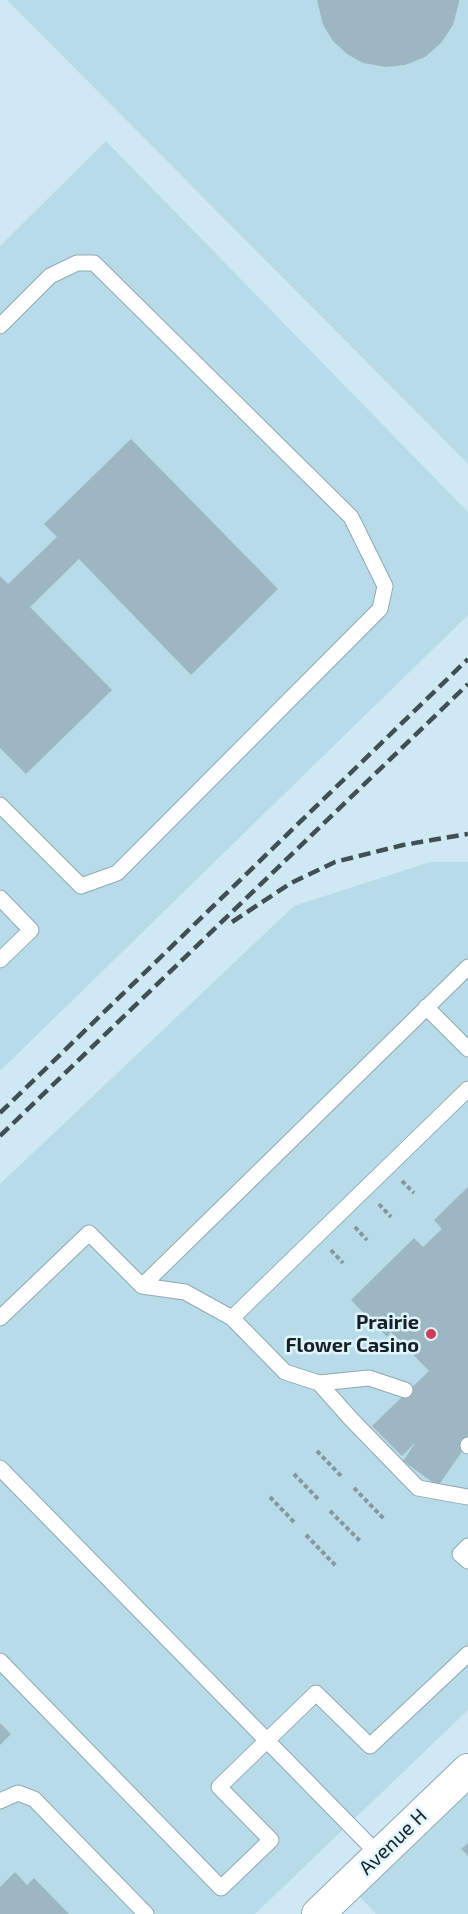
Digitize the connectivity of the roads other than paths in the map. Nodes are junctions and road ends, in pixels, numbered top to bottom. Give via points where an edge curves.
1 (0, 326) edge
2 (0, 805) edge
3 (0, 898) edge
4 (0, 960) edge
5 (468, 967) edge
6 (426, 1007) junction
7 (468, 1049) edge
8 (468, 1089) edge
9 (142, 1286) junction
10 (0, 1318) edge
11 (232, 1318) junction
12 (319, 1383) junction
13 (405, 1390) dead end
14 (0, 1468) edge
15 (468, 1497) edge
16 (468, 1546) edge
17 (468, 1561) edge
18 (468, 1654) edge
19 (0, 1661) edge
20 (268, 1741) junction
21 (468, 1770) edge
22 (0, 1801) edge
23 (380, 1855) junction
24 (146, 1914) edge
25 (318, 1914) edge

1 - 2 lane via 50,276 77,263 94,263 351,517 385,586 380,609 117,873 81,886
3 - 4 lane via 31,930
5 - 6 lane
6 - 7 lane
6 - 9 lane
8 - 11 lane
9 - 10 lane via 88,1233
9 - 11 lane via 185,1292
11 - 12 lane via 285,1372
12 - 13 lane via 369,1378
12 - 15 lane via 418,1488
14 - 20 lane
16 - 17 lane via 460,1554
18 - 20 lane via 370,1746 316,1693
19 - 20 lane via 221,1888 271,1840 219,1787
20 - 23 lane
21 - 23 street, Avenue H
22 - 24 lane via 18,1793 34,1799
23 - 25 street, Avenue H

